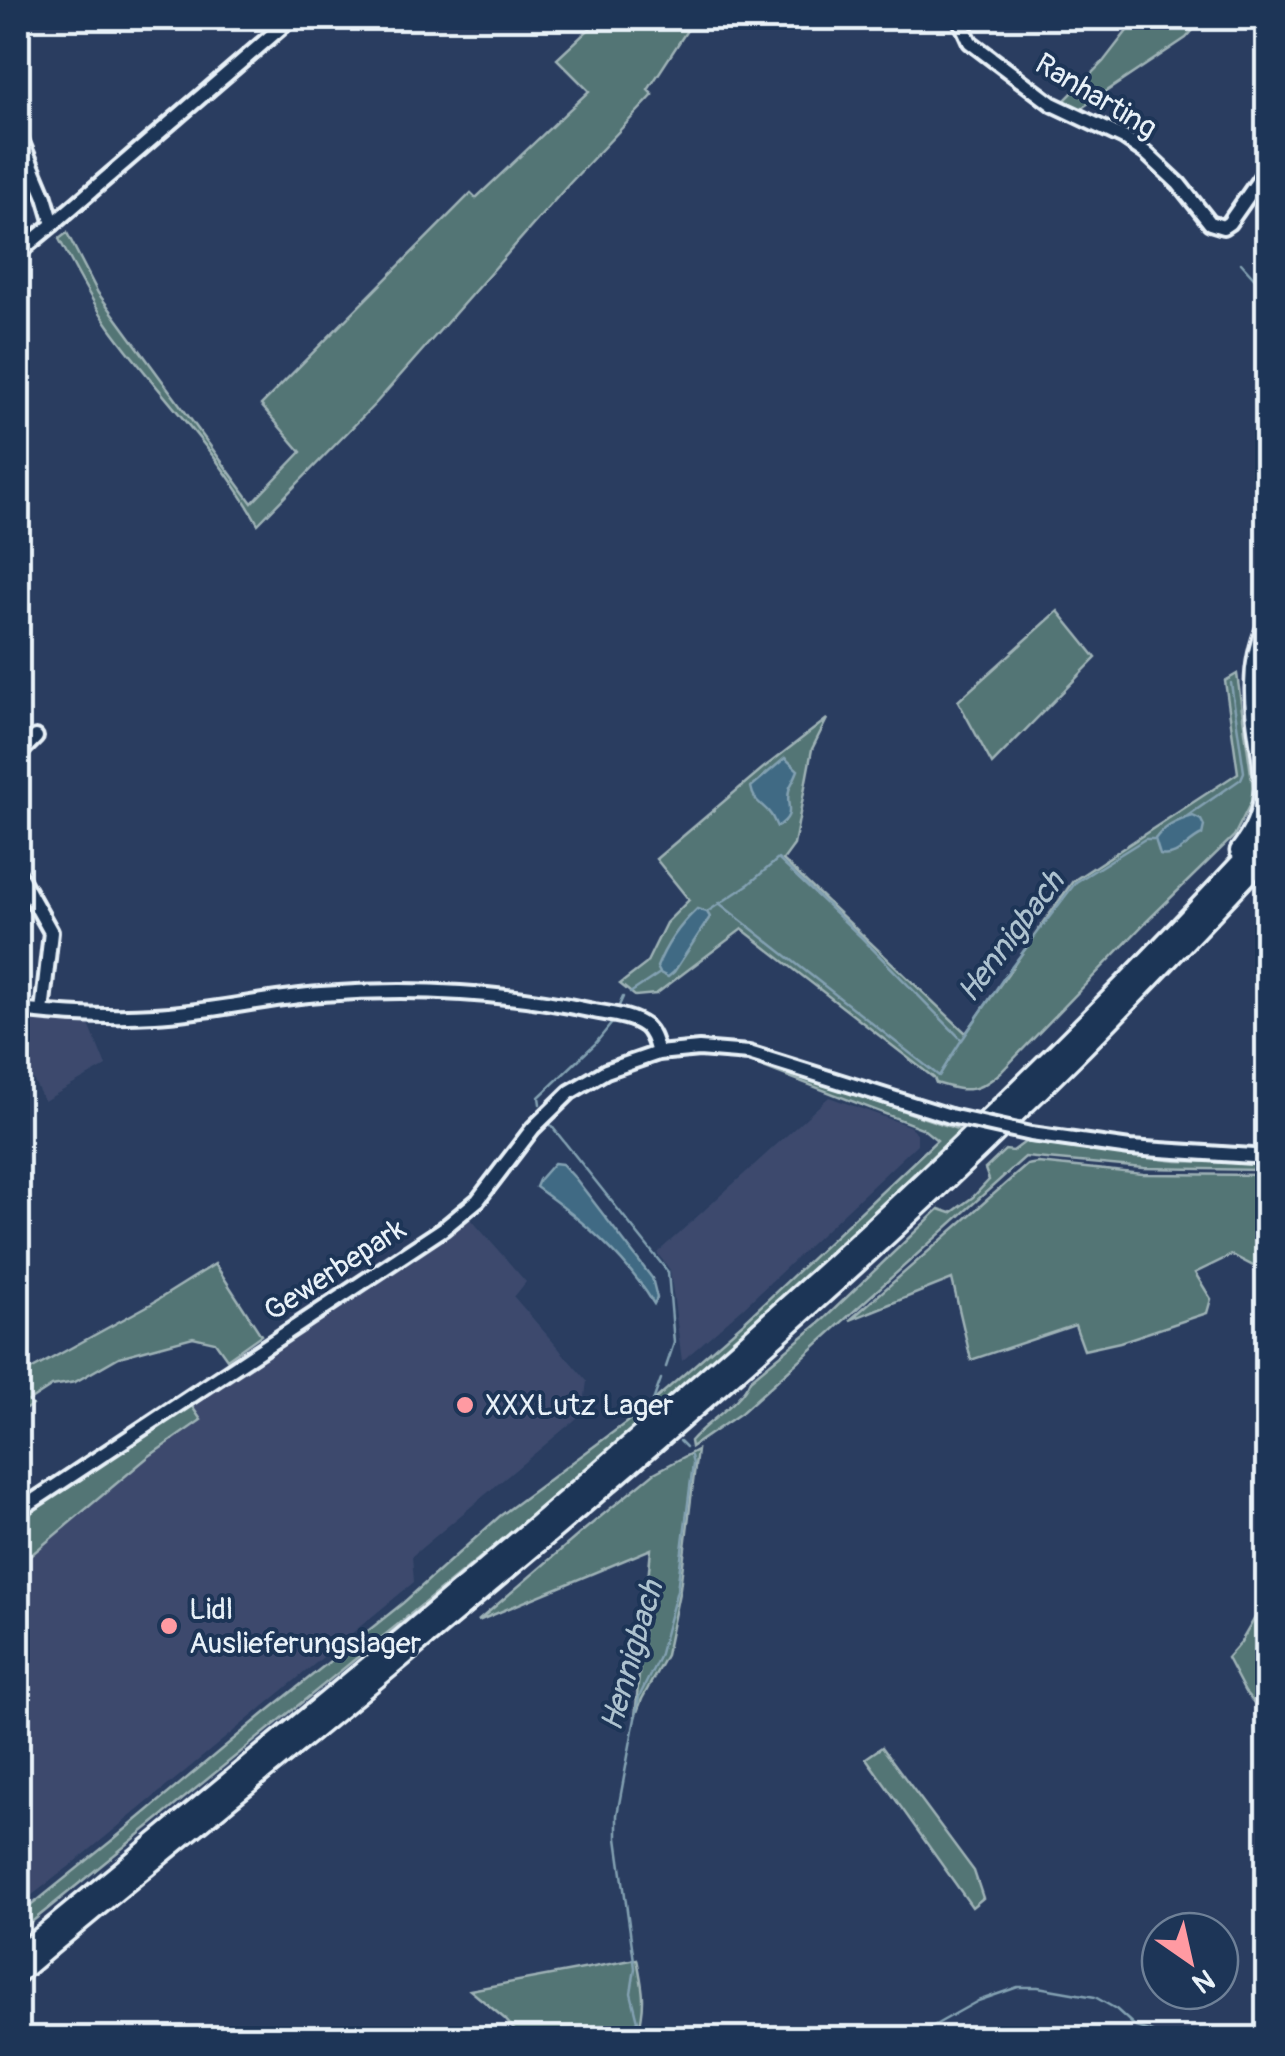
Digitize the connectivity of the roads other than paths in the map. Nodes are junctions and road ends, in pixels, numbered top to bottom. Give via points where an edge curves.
1 (292, 18) edge
2 (960, 18) edge
3 (18, 133) edge
4 (1268, 166) edge
5 (53, 224) junction
6 (18, 253) edge
7 (1268, 625) edge
8 (36, 737) dead end
9 (18, 755) edge
10 (1268, 832) edge
11 (1268, 853) edge
12 (18, 872) edge
13 (1222, 883) junction
14 (18, 1010) edge
15 (42, 1012) junction
16 (658, 1053) junction
17 (1268, 1156) edge
18 (18, 1511) edge
19 (18, 1956) edge
20 (18, 1973) edge

1 - 5 street
2 - 4 street, Ranharting via 970,42 1052,104 1146,152 1216,225 1235,216
3 - 5 street
5 - 6 street
7 - 13 highway via 1258,648 1255,688 1264,800
8 - 9 street
10 - 13 highway
11 - 20 highway via 1004,1124 718,1387
12 - 15 street via 51,932
13 - 19 highway via 988,1120 742,1348
14 - 15 street
15 - 16 street via 181,1013 349,992 482,994 633,1020 650,1030
16 - 17 street, Gewerbepark, bridge via 749,1053 950,1116 1031,1134
16 - 18 street, Gewerbepark via 570,1092 532,1128 478,1200 443,1229

